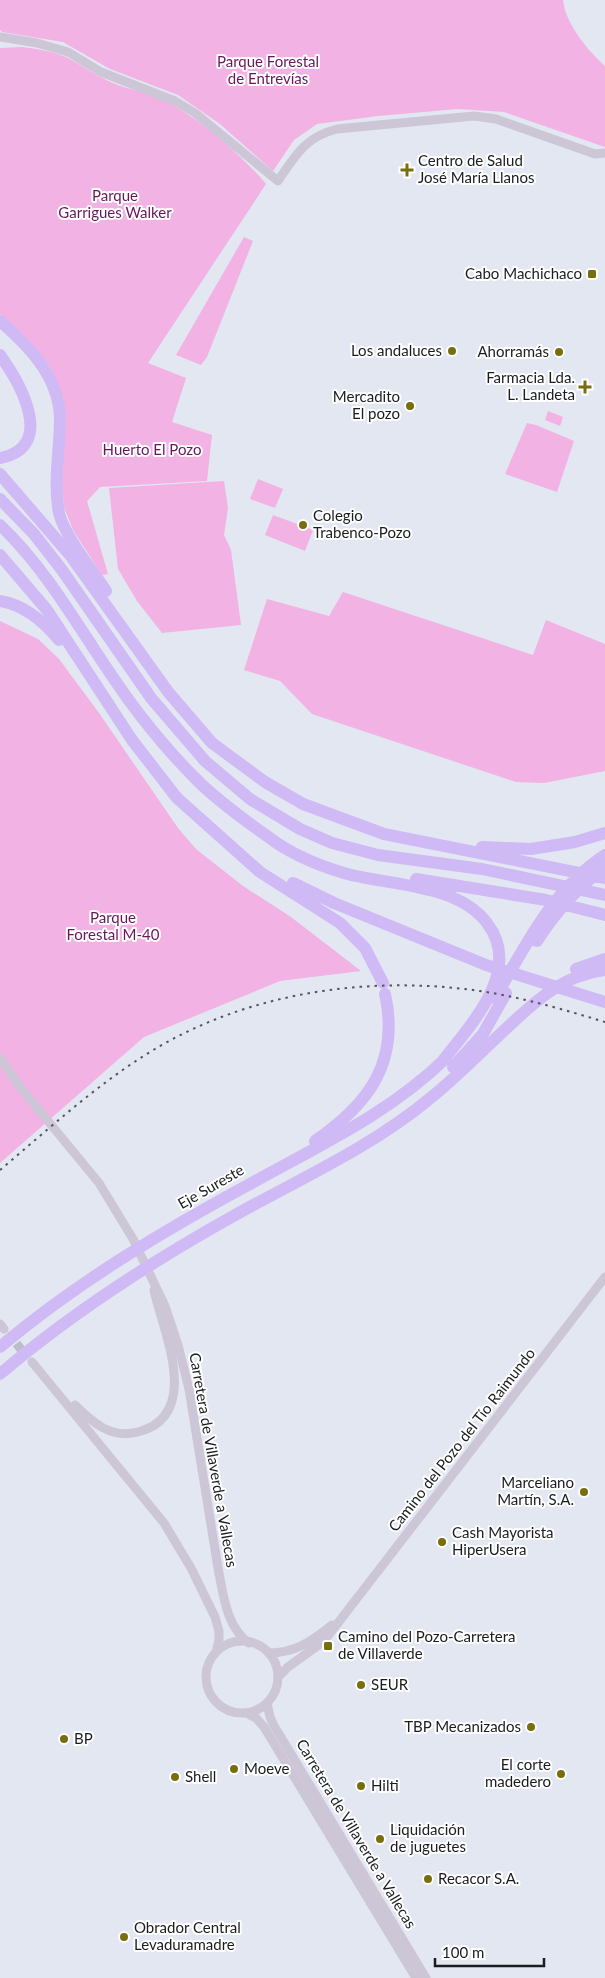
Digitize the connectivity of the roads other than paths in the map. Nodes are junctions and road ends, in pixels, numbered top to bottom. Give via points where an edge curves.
1 (0, 37) edge
2 (0, 43) edge
3 (37, 43) junction
4 (605, 153) edge
5 (0, 322) edge
6 (0, 355) edge
7 (0, 458) edge
8 (0, 474) edge
9 (0, 498) edge
10 (0, 525) edge
11 (0, 555) edge
12 (0, 602) edge
13 (99, 688) junction
14 (169, 693) junction
15 (243, 818) junction
16 (605, 833) edge
17 (420, 841) junction
18 (236, 850) junction
19 (602, 861) edge
20 (605, 878) edge
21 (605, 895) edge
22 (605, 915) edge
23 (543, 924) junction
24 (605, 959) edge
25 (605, 970) edge
26 (605, 1002) edge
27 (481, 1052) junction
28 (0, 1058) edge
29 (442, 1062) junction
30 (335, 1160) junction
31 (248, 1185) junction
32 (605, 1277) edge
33 (151, 1278) junction
34 (1, 1346) edge
35 (32, 1362) tunnel mouth
36 (39, 1370) junction
37 (0, 1374) edge
38 (340, 1619) junction
39 (249, 1643) junction
40 (216, 1652) junction
41 (269, 1653) junction
42 (278, 1677) junction
43 (267, 1703) junction
44 (246, 1713) junction
45 (416, 1978) edge
46 (426, 1978) edge

1 - 3 main road
2 - 3 main road
3 - 4 main road via 68,52 101,72 175,101 195,113 278,181 305,143 322,132 474,116 496,119 595,154
5 - 14 highway via 40,362 53,387 60,418 56,486 60,516
6 - 7 highway via 26,401 30,426 24,446 17,453
8 - 14 highway via 70,555
9 - 21 highway via 62,570 151,698 205,761 250,799 300,829 332,843 378,855 482,869
10 - 15 highway via 41,571 140,715 195,778
11 - 13 highway via 46,610
12 - 13 highway via 21,608 36,617 52,631
13 - 18 highway via 132,740 177,798
14 - 17 highway via 212,743 265,782 304,804 350,822 384,834
15 - 22 highway via 326,859 375,873 546,900
15 - 29 highway via 289,851 343,872 430,890 462,901 488,923 498,946 499,964 494,990
16 - 17 highway via 531,849
17 - 20 highway
18 - 26 highway via 334,903 486,965
18 - 31 highway via 260,872 340,923 365,948 376,966 388,1008 388,1040 381,1068 368,1094 338,1125 280,1160
19 - 23 highway via 561,893
23 - 29 highway via 488,1011
23 - 30 highway via 483,1034 463,1058 421,1097 359,1139
24 - 27 highway via 578,968 539,992 495,1032
25 - 27 highway via 573,978 550,992
27 - 30 highway via 389,1130
28 - 33 main road, Carretera de Villaverde a Vallecas via 99,1183 133,1239
29 - 31 highway, Eje Sureste via 408,1091 361,1123
30 - 37 highway via 156,1261 68,1320
31 - 34 highway, Eje Sureste via 88,1281
32 - 38 main road, Camino del Pozo del Tío Raimundo
33 - 36 main road via 176,1378 174,1397 159,1421 130,1433 104,1429 90,1421
33 - 39 main road, Carretera de Villaverde a Vallecas via 165,1306 189,1389 228,1613 235,1629
35 - 36 main road
36 - 40 main road via 164,1523 215,1617 219,1631
38 - 41 main road, Camino del Pozo del Tío Raimundo via 296,1649
38 - 42 main road, Camino del Pozo del Tío Raimundo via 324,1641
39 - 40 main road via 228,1645
39 - 41 main road
40 - 44 main road via 205,1675 210,1694 226,1709
41 - 42 main road
42 - 43 main road via 274,1693
43 - 44 main road
43 - 46 main road, Carretera de Villaverde a Vallecas via 273,1724
44 - 45 main road, Carretera de Villaverde a Vallecas via 264,1727

